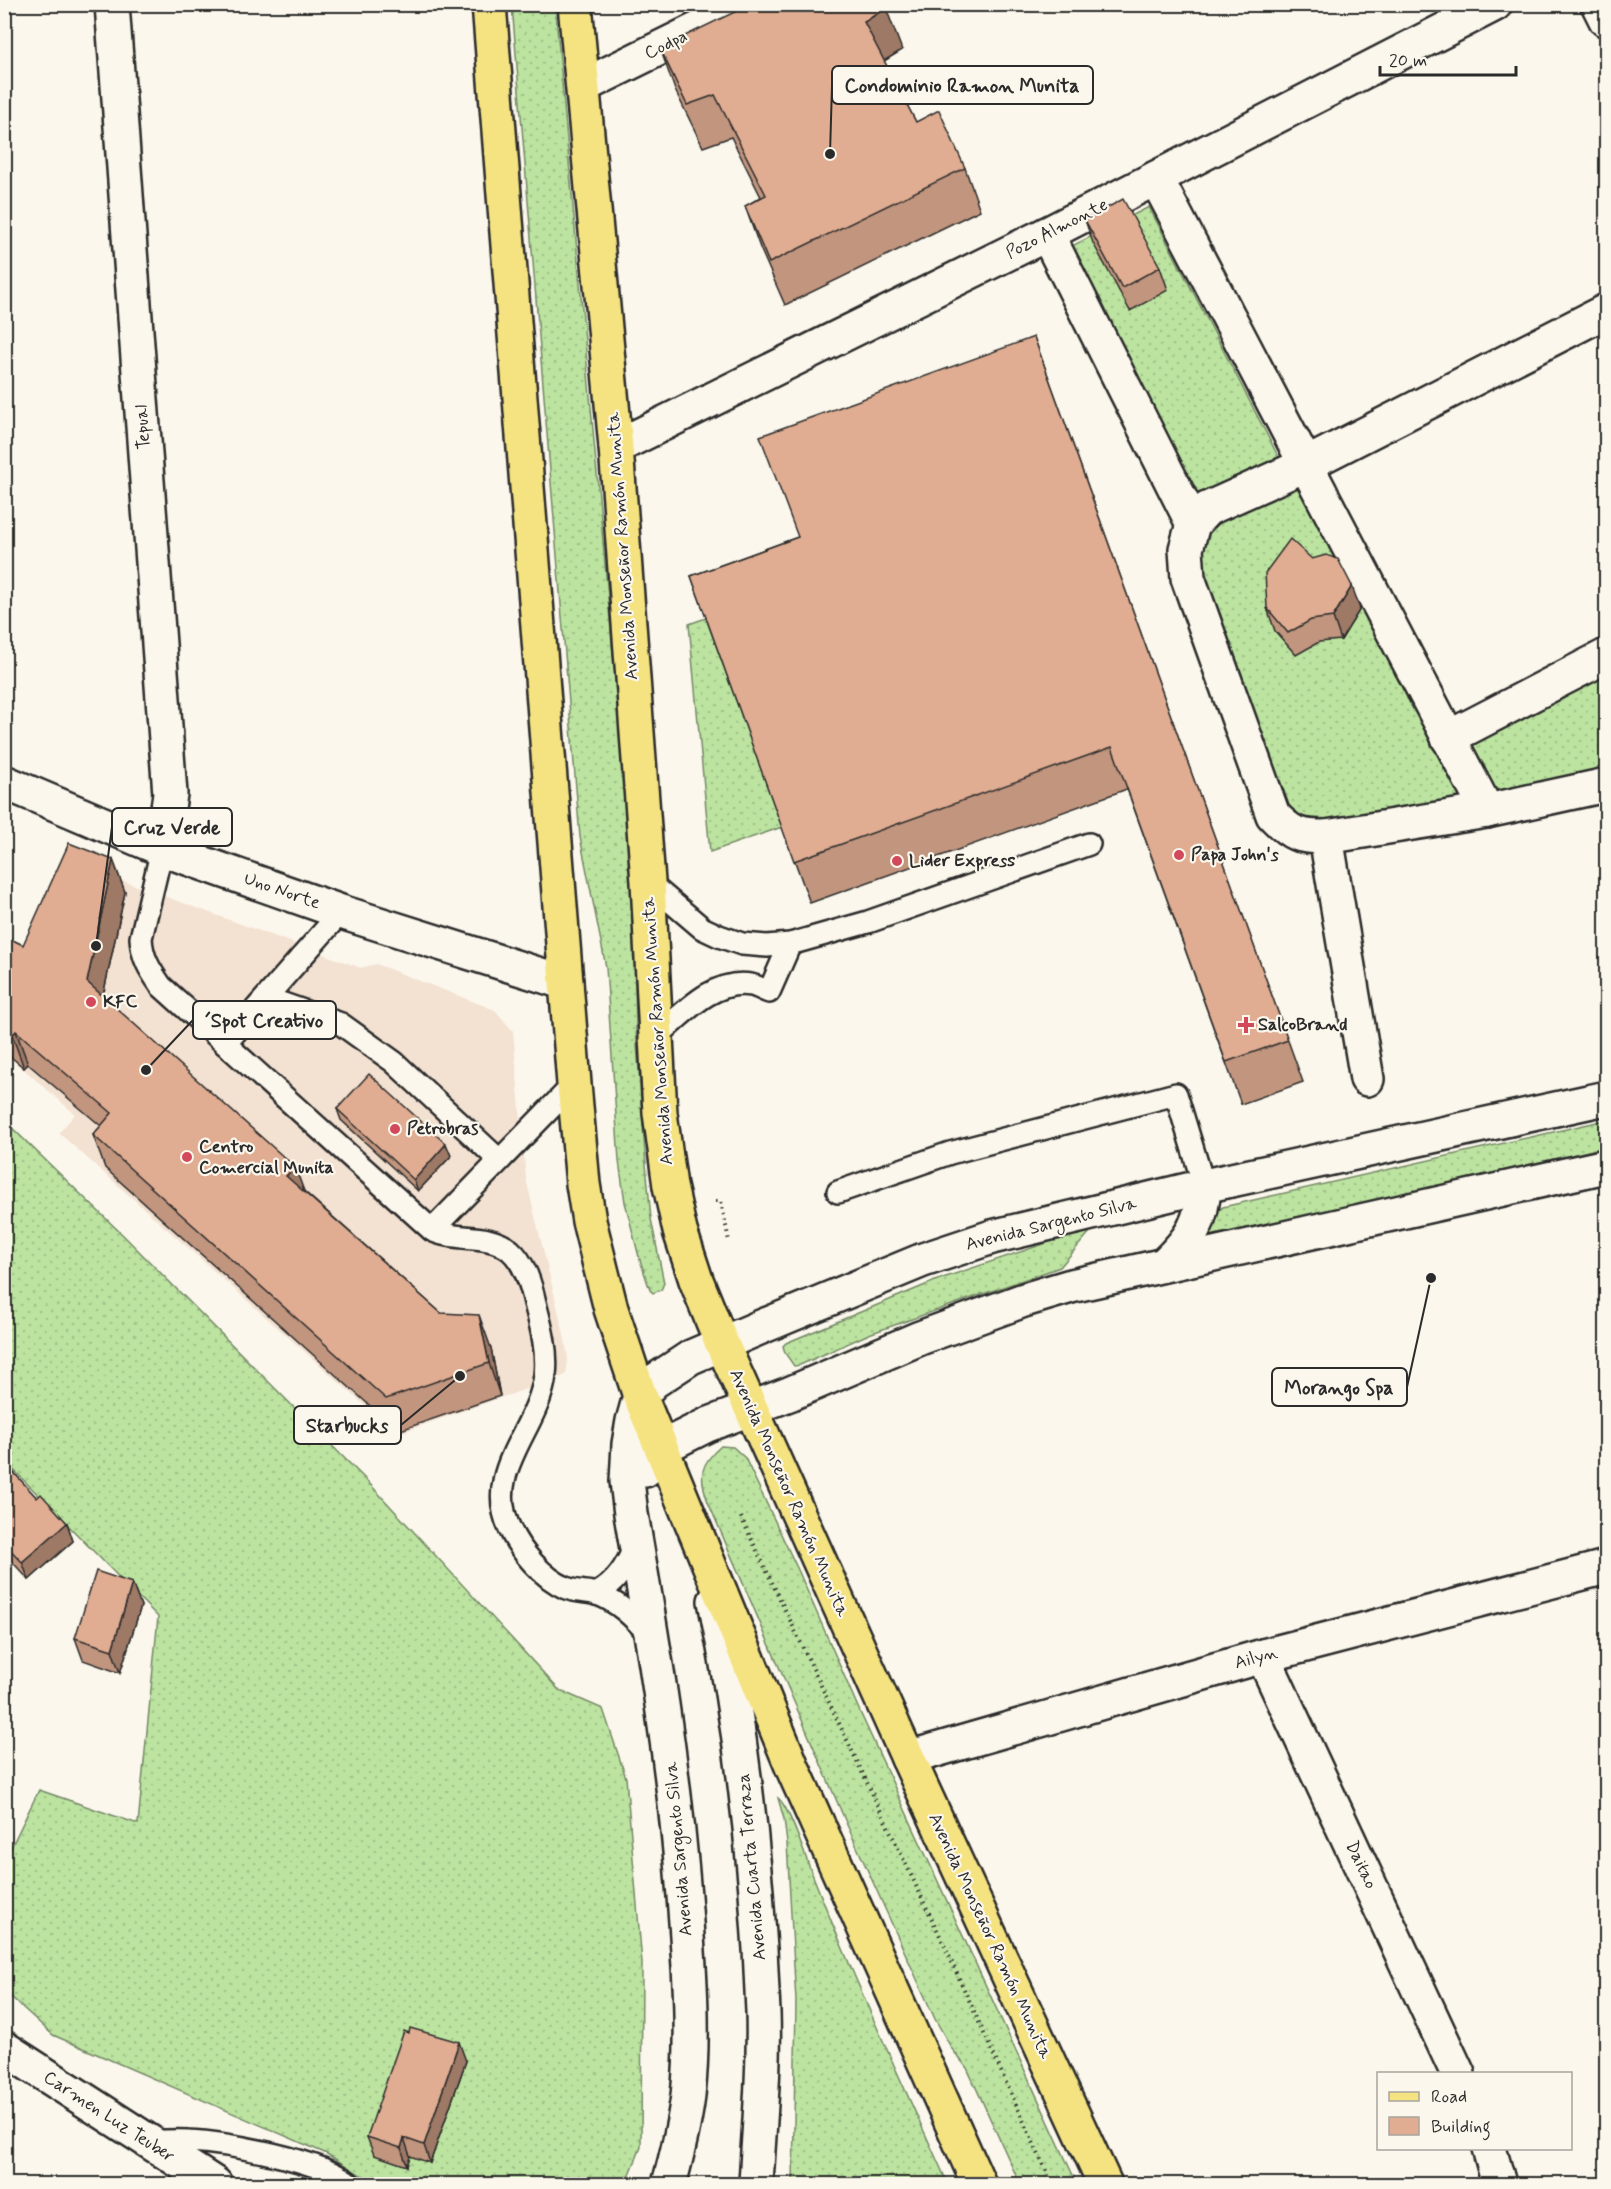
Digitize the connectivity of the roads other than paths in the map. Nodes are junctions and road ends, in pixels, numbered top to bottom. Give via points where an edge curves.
1 (112, 4) edge
2 (489, 4) edge
3 (575, 4) edge
4 (749, 4) edge
5 (1495, 4) edge
6 (1598, 4) edge
7 (1606, 21) edge
8 (583, 86) junction
9 (1156, 178) junction
10 (1047, 234) junction
11 (1606, 311) edge
12 (616, 447) junction
13 (1305, 465) junction
14 (1193, 524) junction
15 (1606, 656) edge
16 (1448, 738) junction
17 (4, 782) edge
18 (1606, 785) edge
19 (1487, 811) junction
20 (1326, 837) junction
21 (1089, 844) dead end
22 (162, 849) junction
23 (648, 882) junction
24 (341, 912) junction
25 (790, 944) junction
26 (566, 983) junction
27 (266, 998) junction
28 (656, 1037) junction
29 (225, 1044) junction
30 (1366, 1079) dead end
31 (574, 1084) junction
32 (1606, 1098) edge
33 (499, 1160) junction
34 (1606, 1166) edge
35 (1204, 1186) junction
36 (838, 1192) dead end
37 (432, 1230) junction
38 (1166, 1264) junction
39 (722, 1344) junction
40 (640, 1396) junction
41 (751, 1408) junction
42 (661, 1448) junction
43 (633, 1530) junction
44 (705, 1552) junction
45 (1606, 1568) edge
46 (596, 1594) junction
47 (651, 1636) junction
48 (1263, 1656) junction
49 (908, 1758) junction
50 (4, 2048) edge
51 (1458, 2072) edge
52 (148, 2142) junction
53 (1490, 2150) edge
54 (215, 2184) edge
55 (350, 2184) edge
56 (669, 2184) edge
57 (756, 2184) edge
58 (979, 2184) edge
59 (1105, 2184) edge
60 (1499, 2184) edge

1 - 22 street, Tepual via 170,794
2 - 26 main road
3 - 8 main road, Avenida Monseñor Ramón Munita
4 - 8 street, Codpa
5 - 9 street, Pozo Almonte
6 - 7 street
8 - 12 main road, Avenida Monseñor Ramón Munita
9 - 10 street, Pozo Almonte
9 - 13 street
10 - 12 street, Pozo Almonte
10 - 14 street
11 - 13 street
12 - 23 main road, Avenida Monseñor Ramón Munita
13 - 14 street via 1207,509
13 - 16 street
14 - 20 street via 1186,549 1188,578 1273,815 1288,831
15 - 16 street
16 - 19 street
17 - 22 street, Uno Norte
18 - 19 street
19 - 20 street
20 - 30 street
21 - 25 lane via 868,922
22 - 24 street, Uno Norte
22 - 29 lane via 141,938 142,953 161,986
23 - 25 lane via 694,922 719,936 742,944
23 - 28 main road, Avenida Monseñor Ramón Munita
24 - 26 street, Uno Norte
24 - 27 lane
25 - 28 lane via 769,992 735,984 712,992
26 - 31 main road
27 - 29 lane
27 - 33 lane via 341,1024 394,1062
28 - 39 main road, Avenida Monseñor Ramón Munita via 660,1113 674,1203 687,1257
29 - 37 lane
31 - 33 lane
31 - 40 main road via 582,1184 596,1254
32 - 35 street, Avenida Sargento Silva
33 - 37 lane
34 - 38 street, Avenida Sargento Silva
35 - 36 lane via 1176,1094 950,1153
35 - 38 street via 1203,1210 1194,1229
35 - 39 street, Avenida Sargento Silva via 992,1237 923,1260
37 - 46 lane via 499,1244 510,1250 529,1278 545,1348 545,1375 540,1397 506,1470 503,1506 509,1529 549,1578 565,1588
38 - 41 street, Avenida Sargento Silva via 1024,1300
39 - 40 street, Avenida Sargento Silva via 669,1371
39 - 41 main road, Avenida Monseñor Ramón Munita
40 - 42 main road
40 - 43 street, Avenida Sargento Silva via 629,1444 627,1481
41 - 42 street, Avenida Sargento Silva
41 - 49 main road, Avenida Monseñor Ramón Munita
42 - 43 street, Avenida Sargento Silva via 641,1477
42 - 44 main road
43 - 46 lane via 621,1574
43 - 47 street, Avenida Sargento Silva
44 - 57 street, Avenida Cuarta Terraza via 737,1719 752,1835 763,2013
44 - 58 main road via 793,1769
45 - 48 street, Ailyn
46 - 47 lane via 618,1605
47 - 56 street, Avenida Sargento Silva via 677,1809 689,1985 688,2094
48 - 49 street, Ailyn
48 - 51 street, Daitao
49 - 59 main road, Avenida Monseñor Ramón Munita
50 - 52 street, Carmen Luz Teuber
52 - 54 street, Carmen Luz Teuber
52 - 55 lane via 186,2140 228,2145 305,2163
53 - 60 street

